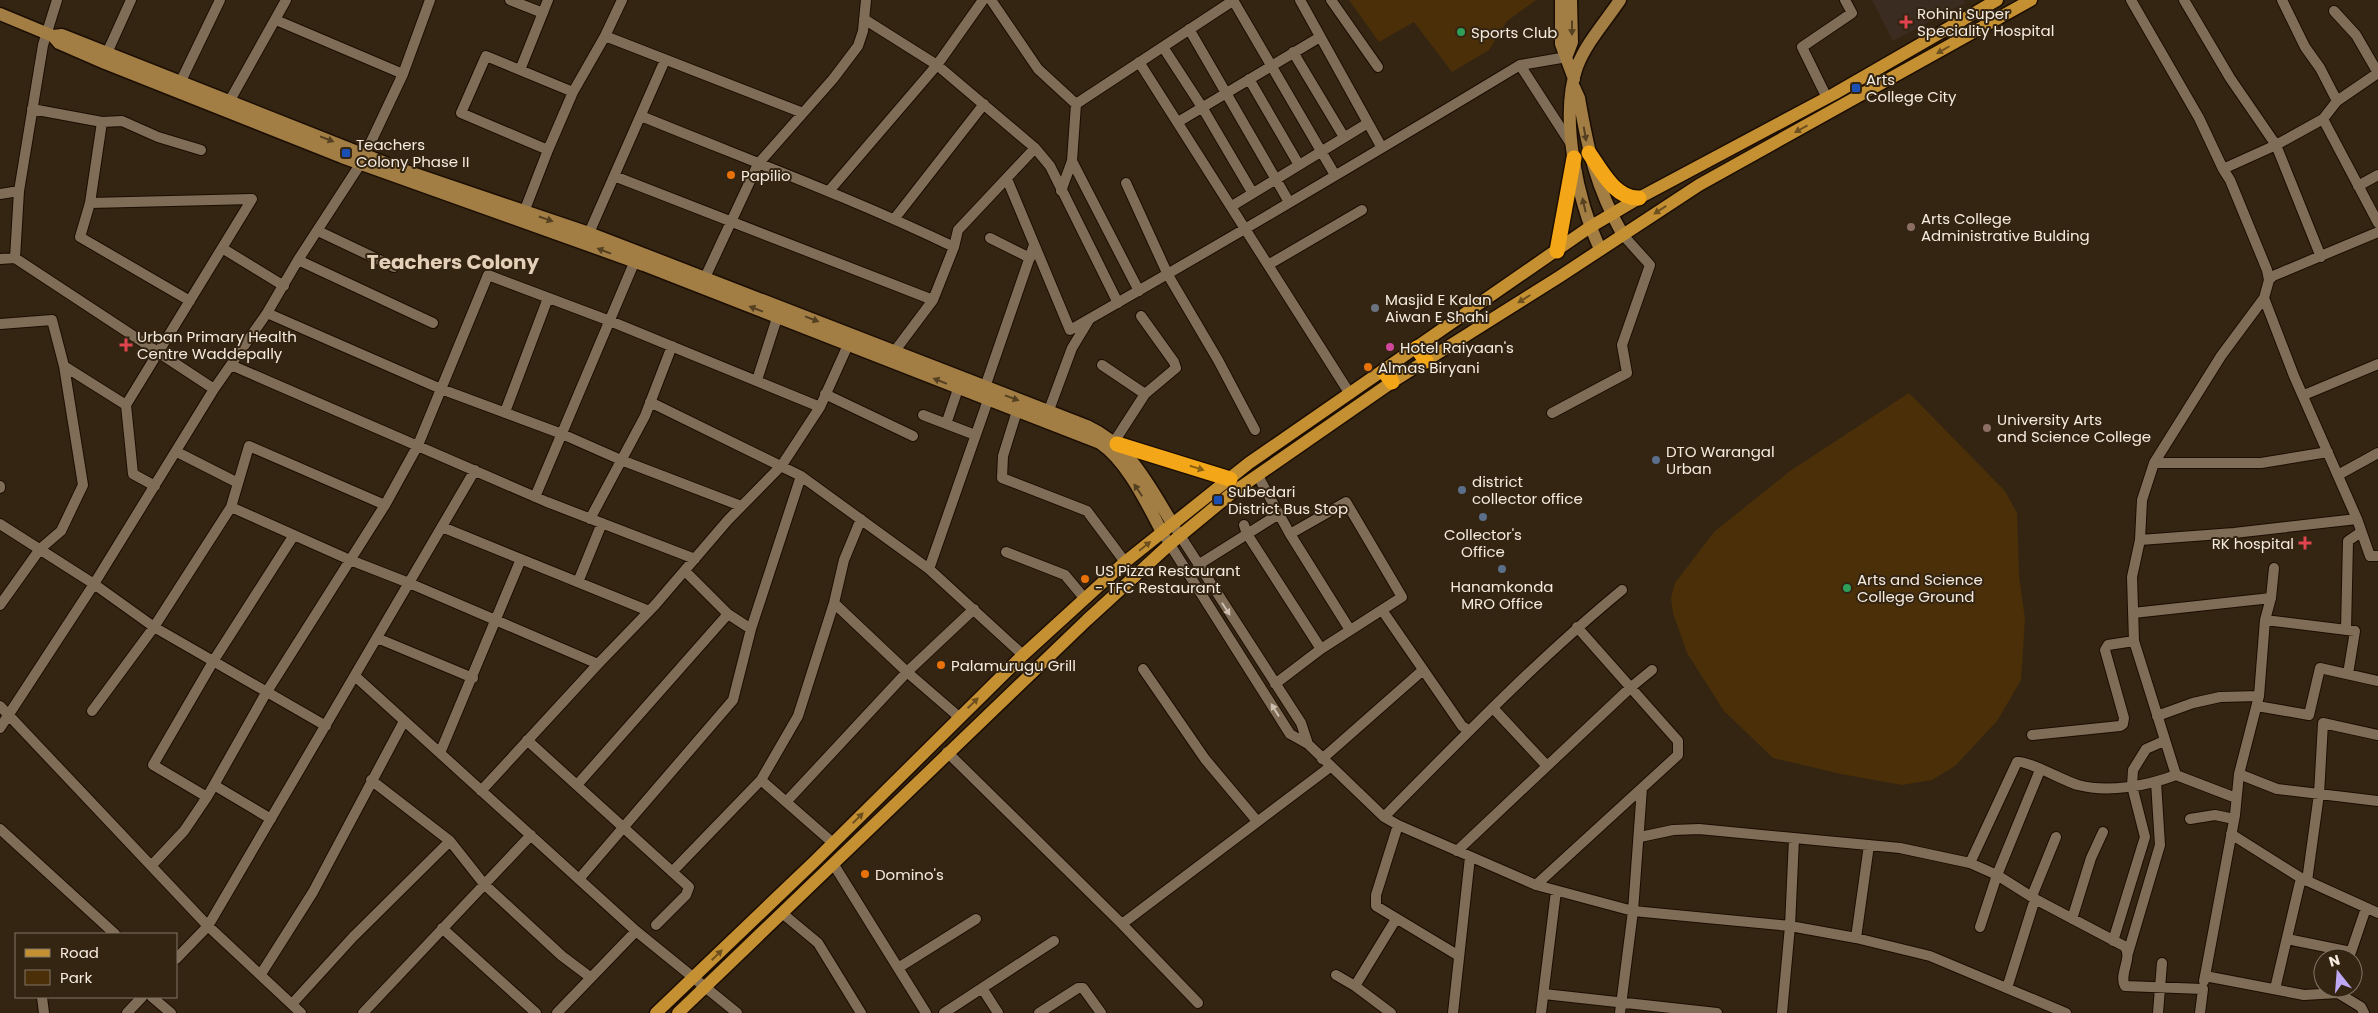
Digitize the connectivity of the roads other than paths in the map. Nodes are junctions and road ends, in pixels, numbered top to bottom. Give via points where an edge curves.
1 (57, 0) edge
2 (130, 0) edge
3 (220, 0) edge
4 (286, 0) edge
5 (430, 0) edge
6 (510, 0) edge
7 (548, 0) edge
8 (622, 0) edge
9 (983, 0) edge
10 (992, 0) edge
11 (1233, 0) edge
12 (1300, 0) edge
13 (1331, 0) edge
14 (1561, 0) edge
15 (1572, 0) edge
16 (1620, 0) edge
17 (1845, 0) edge
18 (1996, 0) edge
19 (2031, 0) edge
20 (2131, 0) edge
21 (2184, 0) edge
22 (2282, 0) edge
23 (863, 2) edge
24 (2334, 11) dead end
25 (543, 12) junction
26 (0, 14) edge
27 (864, 19) junction
28 (276, 20) junction
29 (1189, 29) junction
30 (50, 35) junction
31 (605, 36) junction
32 (1320, 37) junction
33 (1163, 48) junction
34 (1293, 52) junction
35 (107, 53) junction
36 (1567, 56) junction
37 (665, 60) junction
38 (1139, 62) junction
39 (937, 65) junction
40 (1271, 65) junction
41 (1520, 65) junction
42 (1378, 67) dead end
43 (520, 70) junction
44 (2378, 73) edge
45 (402, 74) junction
46 (1249, 79) junction
47 (1574, 83) junction
48 (180, 84) junction
49 (573, 92) junction
50 (1226, 93) junction
51 (1827, 98) junction
52 (2337, 101) junction
53 (229, 102) junction
54 (984, 104) junction
55 (1076, 104) junction
56 (1202, 107) junction
57 (32, 108) junction
58 (802, 113) junction
59 (640, 116) junction
60 (2324, 119) junction
61 (102, 122) junction
62 (1178, 122) junction
63 (1368, 123) junction
64 (1344, 137) junction
65 (2276, 145) junction
66 (1035, 148) junction
67 (1382, 148) junction
68 (201, 150) dead end
69 (548, 150) junction
70 (1321, 151) junction
71 (1573, 152) junction
72 (1589, 153) junction
73 (363, 159) junction
74 (1072, 161) junction
75 (758, 164) junction
76 (1299, 165) junction
77 (2223, 170) junction
78 (1335, 175) junction
79 (2378, 175) edge
80 (614, 176) junction
81 (1275, 178) junction
82 (1007, 179) junction
83 (1126, 183) dead end
84 (2358, 186) junction
85 (19, 191) junction
86 (829, 191) junction
87 (1061, 191) junction
88 (1252, 192) junction
89 (0, 194) edge
90 (1639, 198) junction
91 (1289, 202) junction
92 (90, 203) junction
93 (1232, 206) junction
94 (1362, 210) dead end
95 (524, 212) junction
96 (1611, 215) junction
97 (895, 218) junction
98 (731, 221) junction
99 (2378, 223) edge
100 (1245, 227) junction
101 (1590, 227) junction
102 (318, 231) junction
103 (2378, 232) edge
104 (589, 233) junction
105 (1622, 235) junction
106 (990, 238) dead end
107 (1034, 245) junction
108 (954, 247) junction
109 (222, 248) junction
110 (1600, 249) junction
111 (1557, 251) junction
112 (2320, 257) junction
113 (15, 258) junction
114 (1030, 258) junction
115 (0, 259) edge
116 (298, 260) junction
117 (634, 263) junction
118 (1268, 265) junction
119 (394, 267) dead end
120 (1168, 275) junction
121 (2269, 280) junction
122 (702, 282) junction
123 (284, 286) junction
124 (1139, 291) junction
125 (548, 298) junction
126 (2264, 298) junction
127 (933, 300) junction
128 (190, 301) junction
129 (1118, 303) junction
130 (267, 313) junction
131 (1141, 316) dead end
132 (777, 318) junction
133 (1090, 319) junction
134 (610, 322) junction
135 (433, 323) dead end
136 (0, 324) edge
137 (848, 345) junction
138 (672, 346) junction
139 (1416, 348) junction
140 (894, 352) junction
141 (157, 354) junction
142 (1426, 361) junction
143 (1102, 364) dead end
144 (2378, 364) edge
145 (231, 365) junction
146 (64, 366) junction
147 (1388, 377) junction
148 (758, 380) junction
149 (985, 387) junction
150 (214, 389) junction
151 (442, 389) junction
152 (958, 389) junction
153 (825, 394) junction
154 (1145, 394) junction
155 (1350, 394) junction
156 (2304, 394) junction
157 (988, 400) junction
158 (650, 402) junction
159 (126, 405) junction
160 (820, 407) junction
161 (1048, 410) junction
162 (1017, 411) junction
163 (505, 412) junction
164 (1552, 413) dead end
165 (923, 415) dead end
166 (946, 424) junction
167 (1255, 430) dead end
168 (970, 433) dead end
169 (562, 434) junction
170 (913, 436) dead end
171 (1115, 443) junction
172 (418, 445) junction
173 (177, 452) junction
174 (2328, 452) junction
175 (2378, 453) edge
176 (621, 460) junction
177 (2154, 463) junction
178 (782, 465) junction
179 (475, 470) junction
180 (2338, 475) junction
181 (801, 476) junction
182 (1258, 476) junction
183 (1230, 479) junction
184 (238, 483) junction
185 (155, 486) junction
186 (535, 497) junction
187 (385, 505) junction
188 (741, 506) junction
189 (231, 507) junction
190 (1279, 514) junction
191 (861, 518) junction
192 (590, 519) junction
193 (2356, 519) junction
194 (602, 523) junction
195 (1172, 523) junction
196 (0, 524) edge
197 (442, 527) junction
198 (1246, 530) junction
199 (1162, 532) junction
200 (2361, 532) junction
201 (1290, 534) junction
202 (294, 535) junction
203 (2140, 540) junction
204 (1175, 541) junction
205 (40, 549) junction
206 (1006, 552) dead end
207 (2378, 556) edge
208 (521, 559) junction
209 (695, 559) junction
210 (350, 560) junction
211 (1125, 562) junction
212 (1198, 565) junction
213 (2274, 568) dead end
214 (929, 569) junction
215 (685, 571) junction
216 (578, 582) junction
217 (409, 583) junction
218 (94, 584) junction
219 (1622, 590) dead end
220 (2271, 598) junction
221 (1085, 599) junction
222 (834, 603) junction
223 (0, 605) edge
224 (974, 610) junction
225 (1382, 610) junction
226 (649, 612) junction
227 (2133, 613) junction
228 (728, 614) junction
229 (496, 620) junction
230 (2265, 620) junction
231 (154, 627) junction
232 (1577, 627) junction
233 (751, 629) junction
234 (1350, 630) junction
235 (2346, 630) junction
236 (377, 638) junction
237 (2134, 641) junction
238 (1321, 649) junction
239 (1023, 655) junction
240 (214, 660) junction
241 (598, 664) junction
242 (1143, 669) dead end
243 (1424, 670) junction
244 (1652, 670) dead end
245 (907, 672) junction
246 (2348, 674) junction
247 (355, 676) junction
248 (473, 678) junction
249 (2378, 681) edge
250 (1275, 684) junction
251 (1630, 688) junction
252 (266, 693) junction
253 (2258, 701) junction
254 (0, 706) edge
255 (1493, 708) junction
256 (92, 711) dead end
257 (8, 715) junction
258 (2157, 716) junction
259 (958, 717) junction
260 (404, 721) junction
261 (326, 726) junction
262 (0, 728) edge
263 (1468, 730) junction
264 (2378, 734) edge
265 (2032, 735) dead end
266 (527, 740) junction
267 (2164, 741) junction
268 (1308, 744) junction
269 (947, 752) junction
270 (440, 753) junction
271 (1322, 759) junction
272 (1547, 766) junction
273 (1330, 767) junction
274 (2040, 770) junction
275 (2239, 774) junction
276 (2176, 775) junction
277 (371, 780) junction
278 (761, 780) junction
279 (2156, 782) junction
280 (214, 785) junction
281 (577, 786) junction
282 (2132, 786) junction
283 (1642, 788) junction
284 (482, 791) junction
285 (2319, 794) junction
286 (207, 798) junction
287 (2236, 798) junction
288 (2378, 801) edge
289 (786, 802) junction
290 (1384, 817) junction
291 (271, 819) junction
292 (2190, 819) dead end
293 (2234, 819) junction
294 (1257, 821) junction
295 (1398, 825) junction
296 (623, 828) junction
297 (0, 829) edge
298 (2103, 832) dead end
299 (2231, 834) junction
300 (530, 835) junction
301 (1640, 837) junction
302 (2056, 838) dead end
303 (1794, 839) junction
304 (450, 842) junction
305 (833, 843) junction
306 (1869, 845) junction
307 (1457, 851) junction
308 (1470, 857) junction
309 (1970, 863) junction
310 (834, 864) junction
311 (152, 865) junction
312 (672, 872) junction
313 (1997, 875) junction
314 (579, 879) junction
315 (2304, 879) junction
316 (484, 884) junction
317 (1536, 885) junction
318 (1556, 891) junction
319 (2034, 897) junction
320 (2366, 908) junction
321 (1633, 911) junction
322 (782, 913) junction
323 (2378, 913) edge
324 (976, 919) dead end
325 (1396, 919) junction
326 (2072, 919) junction
327 (1122, 924) junction
328 (656, 925) dead end
329 (208, 926) junction
330 (1790, 926) junction
331 (1980, 927) dead end
332 (442, 928) junction
333 (636, 931) junction
334 (114, 933) edge
335 (1856, 938) junction
336 (2287, 939) junction
337 (1054, 941) dead end
338 (2113, 941) junction
339 (2128, 953) junction
340 (1459, 956) junction
341 (178, 957) edge
342 (2162, 963) dead end
343 (898, 968) junction
344 (262, 974) junction
345 (1336, 975) dead end
346 (2205, 976) junction
347 (590, 977) junction
348 (694, 977) junction
349 (1355, 986) junction
350 (706, 987) junction
351 (982, 988) junction
352 (2007, 988) junction
353 (2160, 988) junction
354 (2203, 989) junction
355 (2275, 989) junction
356 (1544, 994) junction
357 (42, 998) edge
358 (141, 998) edge
359 (153, 998) edge
360 (1198, 1003) dead end
361 (292, 1004) junction
362 (1621, 1008) edge
363 (44, 1013) edge
364 (127, 1013) edge
365 (171, 1013) edge
366 (301, 1013) edge
367 (363, 1013) edge
368 (536, 1013) edge
369 (557, 1013) edge
370 (656, 1013) edge
371 (678, 1013) edge
372 (738, 1013) edge
373 (861, 1013) edge
374 (926, 1013) edge
375 (944, 1013) edge
376 (998, 1013) edge
377 (1039, 1013) edge
378 (1100, 1013) edge
379 (1391, 1013) edge
380 (1453, 1013) edge
381 (1541, 1013) edge
382 (1716, 1013) edge
383 (1782, 1013) edge
384 (2066, 1013) edge
385 (2158, 1013) edge
386 (2200, 1013) edge
387 (2364, 1013) edge

1 - 30 street
2 - 35 street
3 - 48 street
4 - 28 street
5 - 45 street
6 - 25 street
7 - 25 street
8 - 31 street
9 - 39 street
10 - 55 street via 1038,69
11 - 29 street
11 - 40 street
12 - 32 street
13 - 42 street
14 - 36 street via 1561,44
15 -> 36 street via 1572,42
16 - 47 street via 1584,53
17 - 51 street via 1852,13 1802,47
18 - 51 main road
19 -> 105 main road via 1699,185
20 - 77 street via 2199,118
21 - 65 street via 2230,78
22 - 52 street
23 - 27 street
24 - 44 street via 2356,34
25 - 43 street
26 - 30 street
27 - 39 street
27 - 58 street via 858,46
28 - 45 street
28 - 53 street
29 - 33 street
29 - 50 street
30 - 35 street via 62,35
30 - 57 street via 44,45
30 - 73 street via 59,44 105,63
31 - 37 street
31 - 49 street
32 - 34 street
32 - 63 street
33 - 38 street
33 - 56 street
34 - 40 street
34 - 64 street
35 - 48 street
36 - 41 street
36 - 47 street
37 - 58 street
37 - 59 street
38 - 55 street
38 - 62 street
39 - 54 street
39 - 86 street
40 - 46 street
40 - 70 street
41 - 67 street
41 - 71 street
43 - 49 street
43 - 69 street via 486,56 461,113
44 - 52 street
45 - 73 street
46 - 50 street
46 - 76 street
47 - 71 street via 1570,103
47 -> 72 street
48 - 53 street
49 - 69 street
50 - 56 street
50 - 81 street
51 - 90 main road
52 - 60 street
53 -> 73 street
54 - 66 street
54 - 97 street
55 - 74 street
56 - 62 street
56 - 88 street
57 - 61 street
57 - 85 street
58 - 75 street
59 - 75 street
59 - 80 street
60 - 65 street
60 - 84 street
61 - 68 street via 122,121 158,137
61 - 92 street
62 - 93 street
63 - 64 street
63 - 67 street
64 - 70 street
65 - 77 street
65 - 112 street
66 - 82 street
66 - 87 street via 1050,166
67 - 78 street
69 - 95 street
70 - 76 street
70 - 78 street
101 -> 71 street
71 - 111 highway
72 - 90 highway via 1614,187 1632,198
72 - 96 street
73 - 95 street
73 - 102 street
117 -> 73 street
74 - 87 street
74 - 124 street
75 - 86 street
75 - 98 street
76 - 81 street
77 - 121 street via 2230,180
78 - 91 street
79 - 84 street
80 - 98 street
80 - 104 street
81 - 88 street
81 - 91 street
82 - 107 street
82 - 108 street via 958,230
83 - 120 street
84 - 99 street
85 - 89 street
85 - 113 street
86 - 97 street
87 - 129 street
88 - 93 street
90 - 96 main road
91 - 100 street
92 - 109 street via 252,200
92 - 128 street via 80,237
93 - 100 street
94 - 118 street
95 -> 104 street
96 - 101 main road
96 - 105 street
97 - 108 street
98 - 122 street
98 - 127 street
100 - 118 street
100 - 120 street
101 - 110 street
101 - 111 main road
102 - 116 street
102 - 119 street
103 - 112 street
104 - 122 street
105 - 110 main road
105 - 164 street via 1650,265 1622,345 1627,372
106 - 114 street
107 - 114 street
107 - 133 street via 1070,330
108 - 127 street
109 - 123 street
109 - 128 street
110 -> 142 main road
111 - 139 main road
112 - 121 street
113 - 115 street
113 - 141 street
114 - 149 street
116 - 123 street
116 - 135 street
117 - 122 street
117 - 134 street
118 - 155 street
120 - 124 street
120 - 167 street
121 - 126 street
132 -> 122 street
122 -> 140 street
123 - 130 street
124 - 129 street
125 - 134 street
125 - 151 street via 488,275
125 - 163 street
126 - 156 street
126 - 177 street via 2221,356
127 - 140 street
128 - 141 street
129 - 133 street
130 - 145 street
130 - 151 street
131 - 154 street via 1176,368
132 - 137 street
132 - 148 street
133 - 161 street via 1072,348
134 - 138 street
134 - 169 street
136 - 146 street via 52,320
152 -> 137 street
137 - 153 street
138 - 148 street
138 - 158 street
139 - 142 highway
139 - 147 main road
140 - 149 street
141 - 150 street
141 - 159 street
142 - 147 main road
143 - 154 street
144 - 156 street
145 - 150 street
145 - 172 street
146 - 159 street
146 - 205 street via 82,485 61,531
147 - 155 main road
147 - 182 main road
148 - 160 street
149 -> 161 street
150 - 173 street
151 - 163 street
151 - 172 street
152 - 157 street
152 - 166 street
153 - 160 street
153 - 170 street
154 - 171 street
155 - 183 main road
156 - 174 street
157 - 162 street
157 - 214 street
158 - 176 street
158 - 178 street
159 - 185 street via 134,474
160 - 178 street
161 - 171 street via 1106,435
199 -> 162 street via 1141,493 1106,447
162 - 211 street via 1003,456 1002,478 1087,511
163 - 169 street
165 - 166 street
166 - 168 street
169 - 176 street
169 - 186 street
171 -> 183 highway
171 - 195 street via 1139,470
172 - 179 street
172 - 187 street
173 - 184 street
173 - 185 street
174 - 177 street via 2261,463
174 - 180 street
175 - 180 street
176 - 188 street
176 - 192 street
177 - 203 street via 2142,500
178 - 181 street
178 - 188 street
179 - 186 street
179 - 197 street
180 - 193 street
181 - 191 street
181 - 233 street
182 - 190 street
182 - 204 main road via 1232,493
183 - 195 main road
184 - 187 street via 249,446
184 - 189 street
185 - 218 street
186 - 192 street
187 - 210 street
188 - 209 street
189 - 202 street
189 - 231 street
190 - 198 street
190 - 201 street
191 - 214 street
191 - 222 street via 844,560
192 - 194 street
193 - 200 street
193 - 203 street
194 - 209 street
194 - 216 street
195 - 199 main road
195 - 204 street
196 - 205 street
197 - 208 street
197 - 217 street
198 - 212 street
198 - 238 street
199 - 204 street
211 -> 199 main road
200 - 207 street via 2370,556
200 - 235 street via 2348,540
201 - 225 street via 1346,502 1402,597
201 - 234 street
202 - 210 street
202 - 240 street
203 - 227 street via 2132,578
204 - 212 street
268 -> 204 street via 1290,734
204 - 269 main road
205 - 218 street
205 - 223 street
206 - 221 street via 1065,575
208 - 216 street
208 - 229 street
209 - 215 street
210 - 217 street
210 - 252 street
211 - 221 main road
212 -> 250 street
213 - 220 street
214 - 224 street
215 - 226 street
215 - 228 street
216 - 226 street
217 - 229 street
217 - 236 street
218 - 231 street
218 - 257 street
219 - 232 street
220 - 227 street
220 - 230 street
221 - 239 main road
222 - 245 street
222 - 278 street via 798,716
224 - 239 street
224 - 245 street
225 - 234 street
225 - 243 street
226 - 241 street
227 - 237 street
228 - 233 street
228 - 281 street
229 - 241 street
229 - 248 street
230 - 235 street
230 - 253 street
231 - 240 street
231 - 256 street
232 - 251 street
232 - 255 street
233 - 296 street via 733,700
234 - 238 street
235 - 246 street via 2355,631
236 - 247 street
236 - 248 street
237 - 258 street
237 - 265 street via 2108,644 2105,650 2124,724
238 - 250 street
259 -> 239 main road
240 - 252 street
240 - 286 street via 153,765
241 - 266 street
242 - 294 street via 1204,760
243 - 263 street
243 - 271 street
244 - 251 street
245 - 259 street
245 - 289 street
246 - 249 street
246 - 253 street via 2320,668 2309,715
247 - 260 street
247 - 261 street
248 - 270 street
250 - 268 street via 1301,723
251 - 272 street
251 - 283 street via 1678,741 1679,748 1678,755
252 - 261 street
252 - 280 street
253 - 258 street via 2220,697
253 - 275 street
254 - 257 street
255 - 263 street
255 - 272 street
257 - 262 street
257 - 311 street
258 - 267 street
305 -> 259 main road
260 - 270 street
260 - 277 street
261 - 291 street
263 - 290 street
264 - 285 street via 2323,723
266 - 281 street
266 - 284 street
267 - 276 street
267 - 282 street via 2146,748 2132,770
268 - 271 street
269 - 310 main road
269 - 327 street
270 - 284 street
271 - 273 street
272 - 307 street
273 - 290 street
273 - 294 street
274 - 282 street via 2079,785
274 - 309 street via 2021,761 2014,765
274 - 313 street
275 - 285 street via 2277,789
275 - 287 street
276 - 279 street
276 - 287 street
277 - 304 street
277 - 344 street via 313,892
278 - 289 street
278 - 312 street
279 - 282 street
279 - 339 street via 2160,845
280 - 286 street
280 - 291 street
281 - 296 street
282 - 338 street via 2145,837
283 - 301 street
283 - 317 street
284 - 300 street
285 - 288 street
285 - 315 street
286 - 311 street via 184,831
287 - 293 street
289 - 305 street
290 - 295 street
291 - 329 street
292 - 293 street via 2215,815
293 - 299 street
294 - 327 street
295 - 307 street
295 - 325 street via 1375,901 1376,906
296 - 312 street
296 - 314 street
297 - 334 street
298 - 326 street via 2091,858
299 - 315 street
299 - 346 street
300 - 314 street
300 - 316 street
301 - 303 street via 1687,828
301 - 321 street
302 - 319 street
303 - 306 street
303 - 330 street
304 - 316 street
304 - 361 street via 353,936
348 -> 305 main road
306 - 309 street
306 - 335 street
307 - 308 street
308 - 317 street
308 - 340 street
309 - 313 street
310 - 322 main road
310 - 343 street
311 - 329 street
312 - 328 street via 688,890
313 - 319 street
313 - 331 street
314 - 333 street
315 - 320 street
315 - 336 street
316 - 332 street
316 - 347 street via 562,956
317 - 318 street
318 - 321 street
318 - 356 street
319 - 326 street
319 - 352 street
320 - 323 street
320 - 336 street via 2351,952
321 - 330 street
321 - 362 street
322 - 350 main road
322 - 373 street via 818,943
324 - 343 street
325 - 340 street
325 - 349 street
326 - 338 street
327 - 360 street
329 - 341 street
329 - 344 street
330 - 335 street
330 - 383 street
332 - 367 street
332 - 368 street
333 - 347 street
333 - 348 street
335 - 352 street via 1930,956
336 - 355 street
337 - 351 street
338 - 339 street via 2124,946
339 - 353 street via 2123,980 2125,986
340 - 380 street
342 - 353 street
343 - 374 street
344 - 361 street
345 - 349 street
346 - 354 street
346 - 355 street
347 - 369 street
348 - 350 street
348 - 370 main road
349 - 379 street
350 - 371 main road
350 - 372 street
351 - 375 street
351 - 376 street
352 - 384 street
353 - 354 street
353 - 385 street
354 - 386 street
355 - 387 street via 2304,995 2338,993 2361,1007
356 - 362 street
356 - 381 street
357 - 363 street
358 - 364 street
359 - 365 street
361 - 366 street
362 - 382 street
377 - 378 street via 1078,988 1083,988

